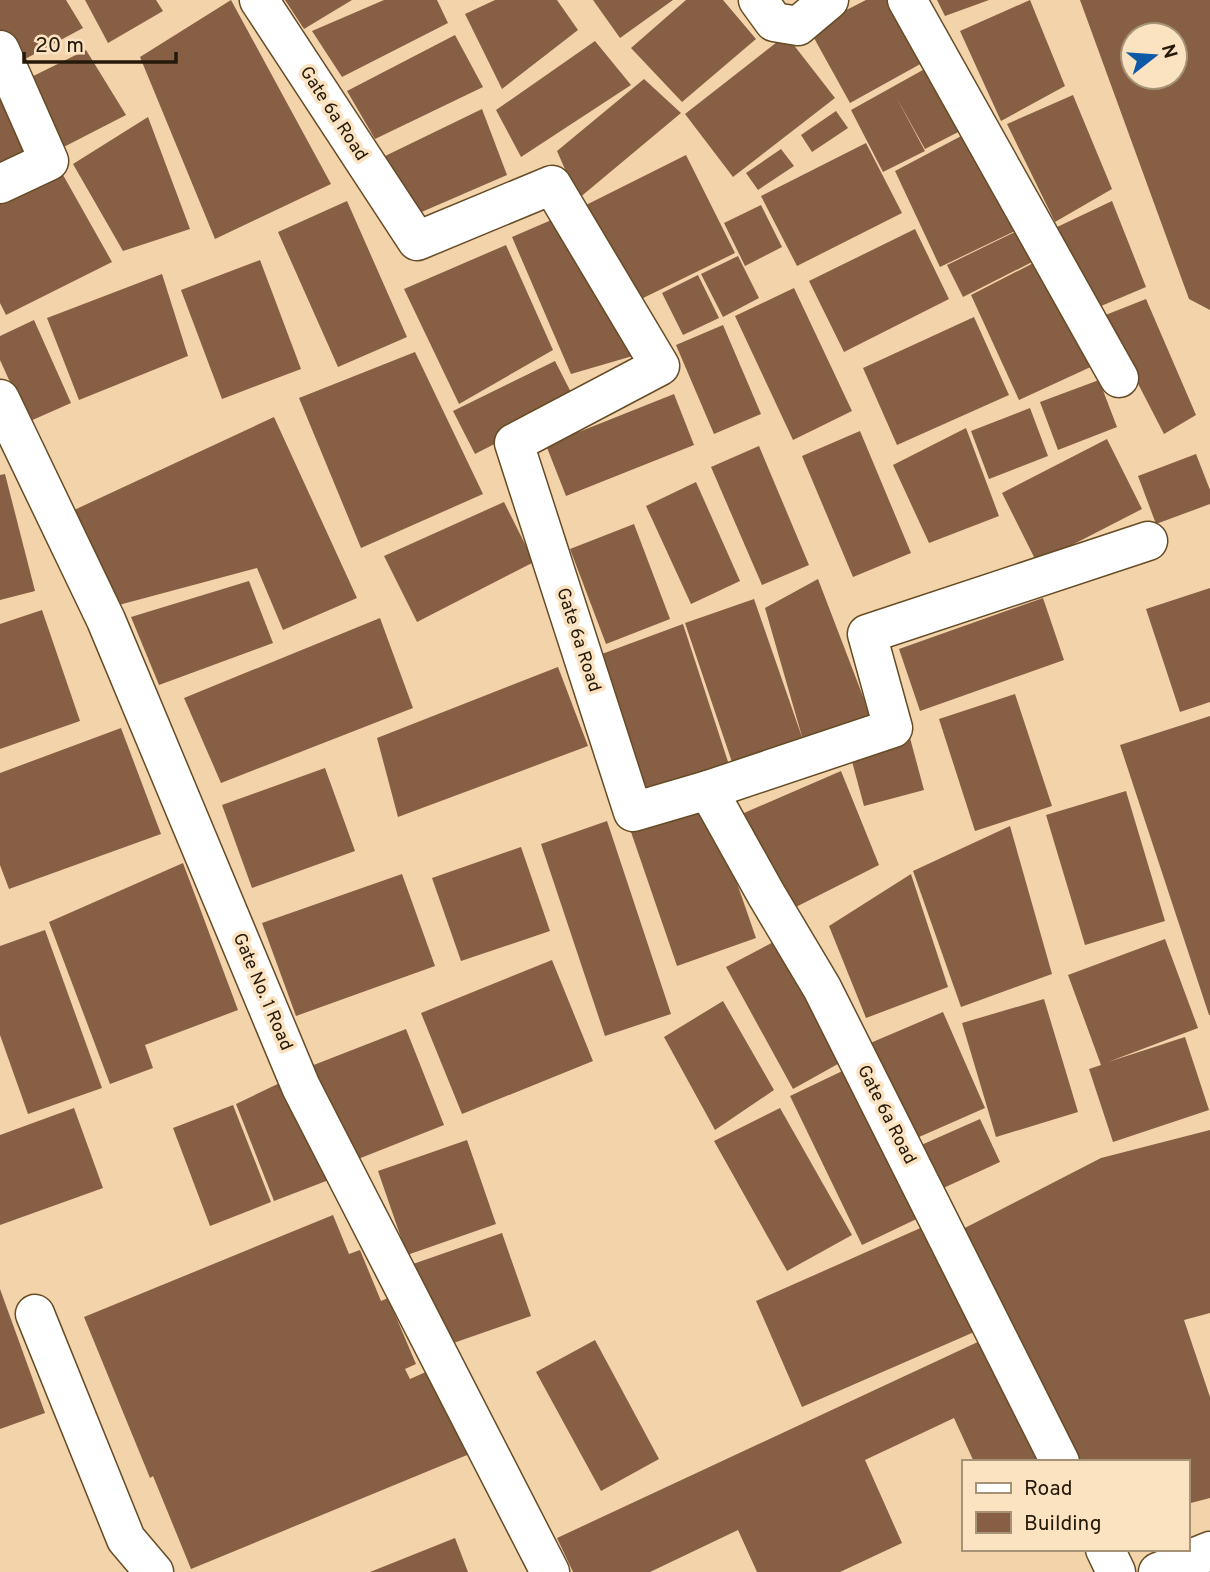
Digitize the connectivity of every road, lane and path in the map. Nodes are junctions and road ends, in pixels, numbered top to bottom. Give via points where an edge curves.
1 (259, 0) edge
2 (758, 0) edge
3 (829, 0) edge
4 (907, 0) edge
5 (0, 50) edge
6 (0, 184) edge
7 (1119, 378) dead end
8 (0, 399) edge
9 (1148, 541) dead end
10 (708, 790) junction
11 (35, 1314) dead end
12 (1059, 1460) edge
13 (1106, 1551) edge
14 (1210, 1552) edge
15 (154, 1572) edge
16 (550, 1572) edge
17 (1116, 1572) edge
18 (1158, 1572) edge

1 - 10 main road, Gate 6a Road via 417,241 552,185 660,366 514,443 633,812
2 - 3 main road via 774,22 798,26
4 - 7 main road
5 - 6 main road via 49,161
8 - 16 main road, Gate No. 1 Road via 106,620 301,1087
9 - 10 main road via 867,634 894,728
10 - 12 main road, Gate 6a Road via 822,988
11 - 15 main road via 126,1539
13 - 17 main road
14 - 18 main road

